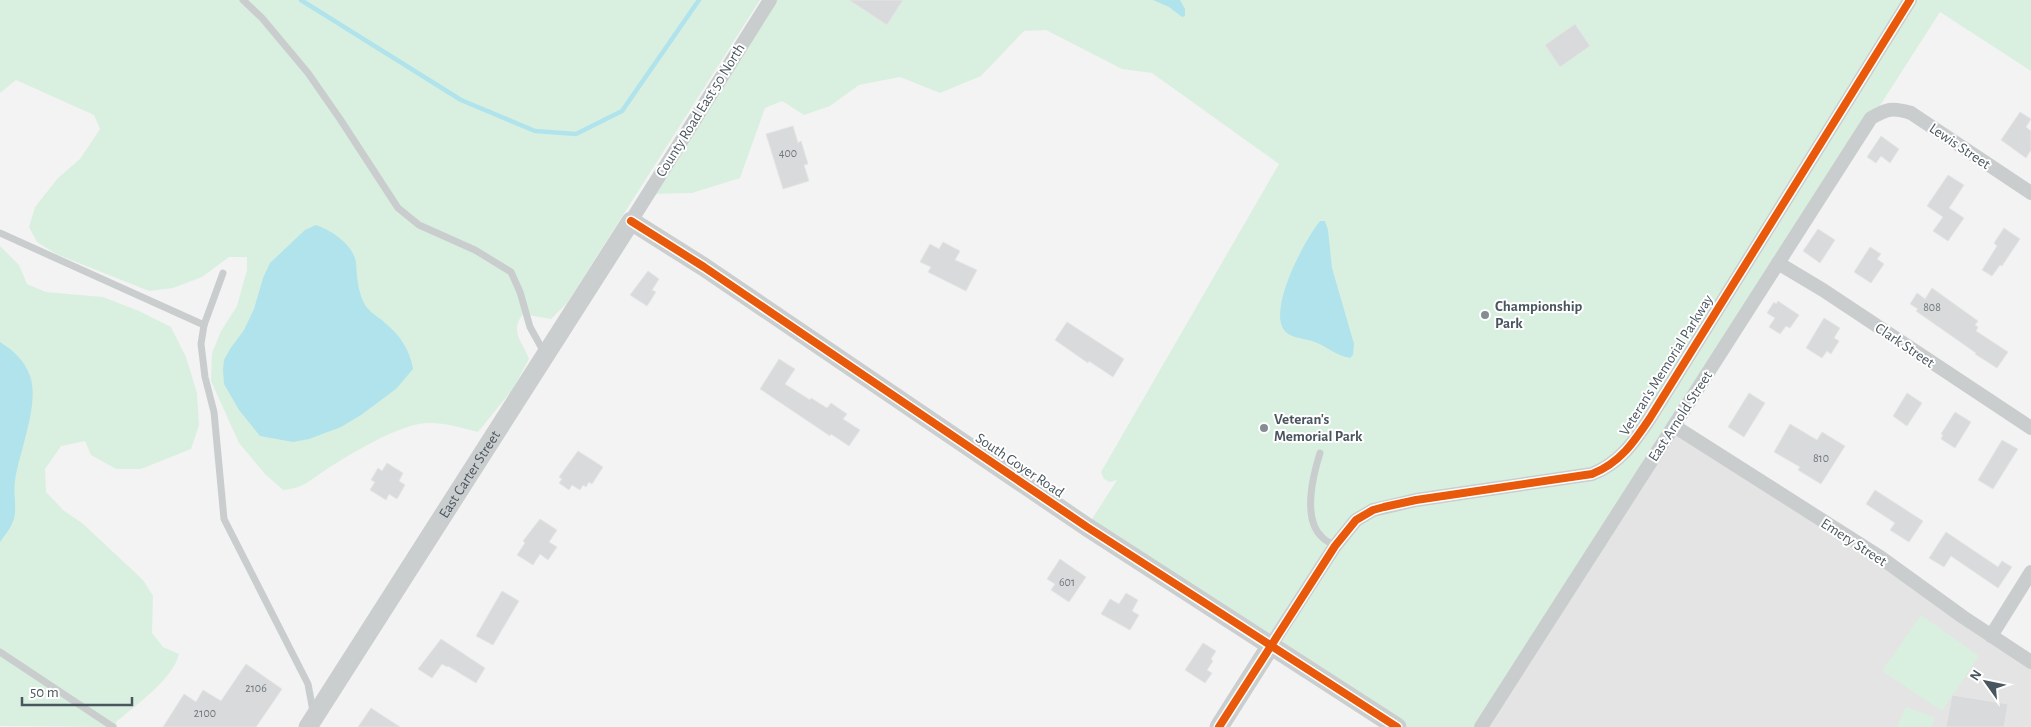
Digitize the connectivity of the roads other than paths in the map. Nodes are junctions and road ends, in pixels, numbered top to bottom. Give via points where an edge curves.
1 (243, 0) edge
2 (770, 0) edge
3 (1910, 0) edge
4 (1885, 111) joint
5 (2031, 194) edge
6 (631, 221) junction
7 (0, 233) edge
8 (1778, 263) junction
9 (223, 273) dead end
10 (204, 325) junction
11 (546, 354) junction
12 (1674, 426) junction
13 (2031, 428) edge
14 (1320, 453) dead end
15 (1335, 546) junction
16 (2031, 572) edge
17 (1991, 636) junction
18 (1271, 645) junction
19 (0, 652) edge
20 (2031, 662) edge
21 (311, 722) edge
22 (113, 727) edge
23 (1219, 727) edge
24 (1397, 727) edge
25 (1481, 727) edge

1 - 11 lane via 308,73 398,208 419,225 475,250 511,272 530,327
2 - 6 street, County Road East 50 North
3 - 15 street, Veteran's Memorial Parkway via 1635,442 1617,461 1592,474 1416,500 1373,510 1356,520
4 - 5 street, Lewis Street via 1898,109 1911,113
4 - 8 street, East Arnold Street via 1871,118
6 - 11 street, East Carter Street
6 - 18 street, South Goyer Road via 1087,527
7 - 10 lane
8 - 12 street, East Arnold Street
8 - 13 street, Clark Street
9 - 10 lane
10 - 21 lane via 201,344 214,412 224,519 308,684
11 - 21 street, East Carter Street
12 - 17 street, Emery Street via 1880,557
12 - 25 street, East Arnold Street
14 - 15 lane via 1310,501 1312,518 1320,536
15 - 18 street, Veteran's Memorial Parkway
16 - 17 street
17 - 20 street, Emery Street
18 - 23 street
18 - 24 street, South Goyer Road
19 - 22 lane

